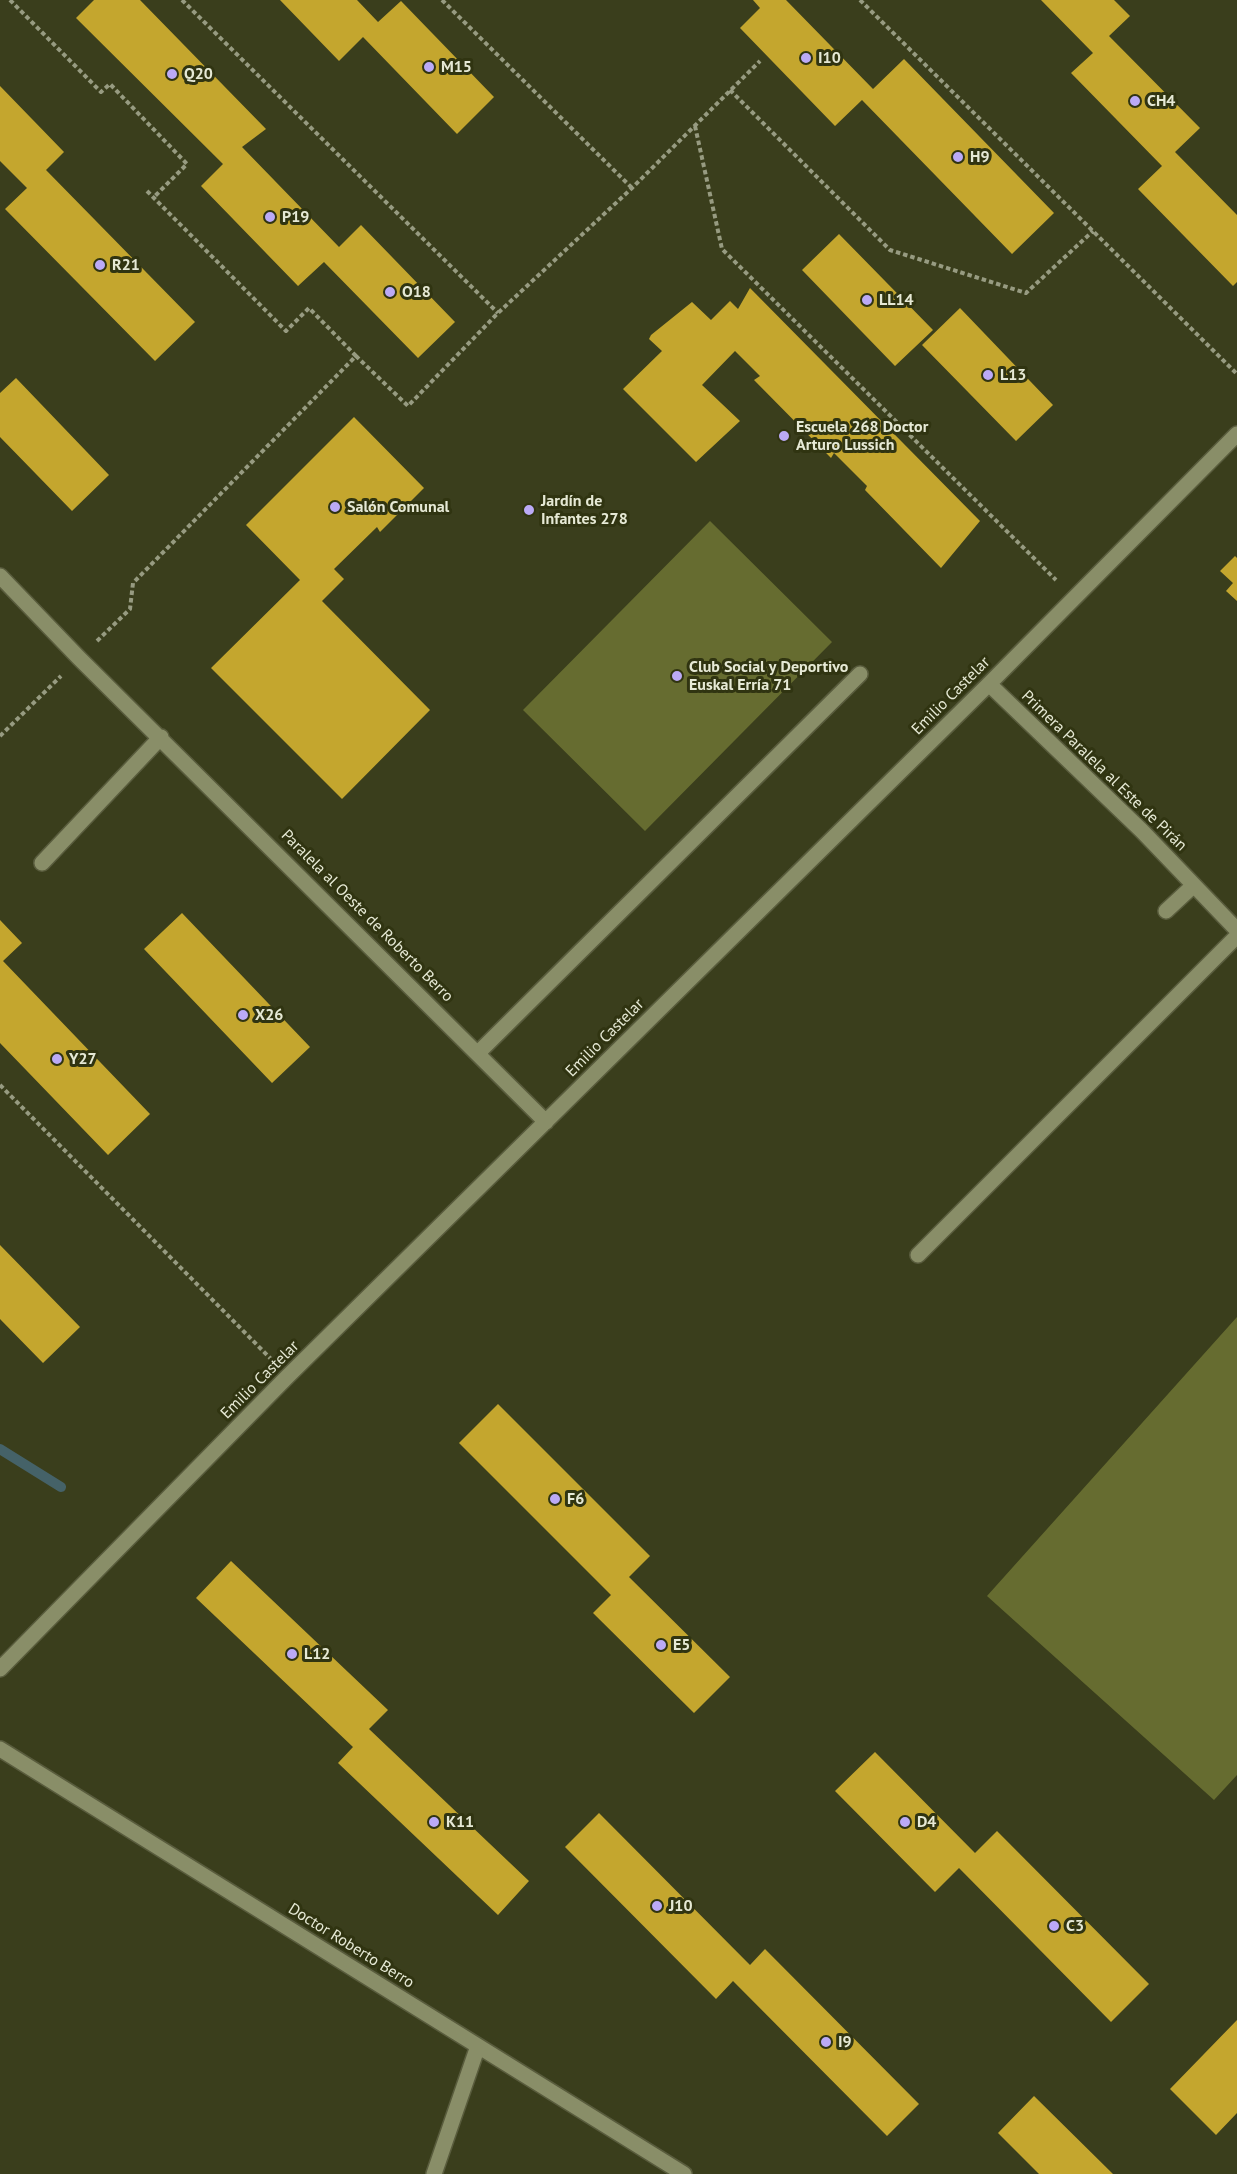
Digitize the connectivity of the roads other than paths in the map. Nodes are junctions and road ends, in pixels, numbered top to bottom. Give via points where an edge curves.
1 (1237, 434) edge
2 (0, 576) edge
3 (860, 674) dead end
4 (989, 684) junction
5 (161, 737) junction
6 (42, 863) dead end
7 (1194, 885) junction
8 (1166, 911) dead end
9 (1237, 930) edge
10 (1237, 936) edge
11 (478, 1053) junction
12 (546, 1122) junction
13 (918, 1255) dead end
14 (0, 1669) edge
15 (0, 1749) edge
16 (478, 2046) junction
17 (434, 2174) edge
18 (684, 2174) edge

1 - 4 street, Emilio Castelar
2 - 5 street, Paralela al Oeste de Roberto Berro
3 - 11 street
4 - 7 street, Primera Paralela al Este de Pirán
4 - 12 street, Emilio Castelar
5 - 6 street
5 - 11 street, Paralela al Oeste de Roberto Berro
7 - 8 street
7 - 9 street, Primera Paralela al Este de Pirán
10 - 13 street
11 - 12 street, Paralela al Oeste de Roberto Berro
12 - 14 street, Emilio Castelar via 287,1377
15 - 16 street, Doctor Roberto Berro
16 - 17 street
16 - 18 street, Doctor Roberto Berro

